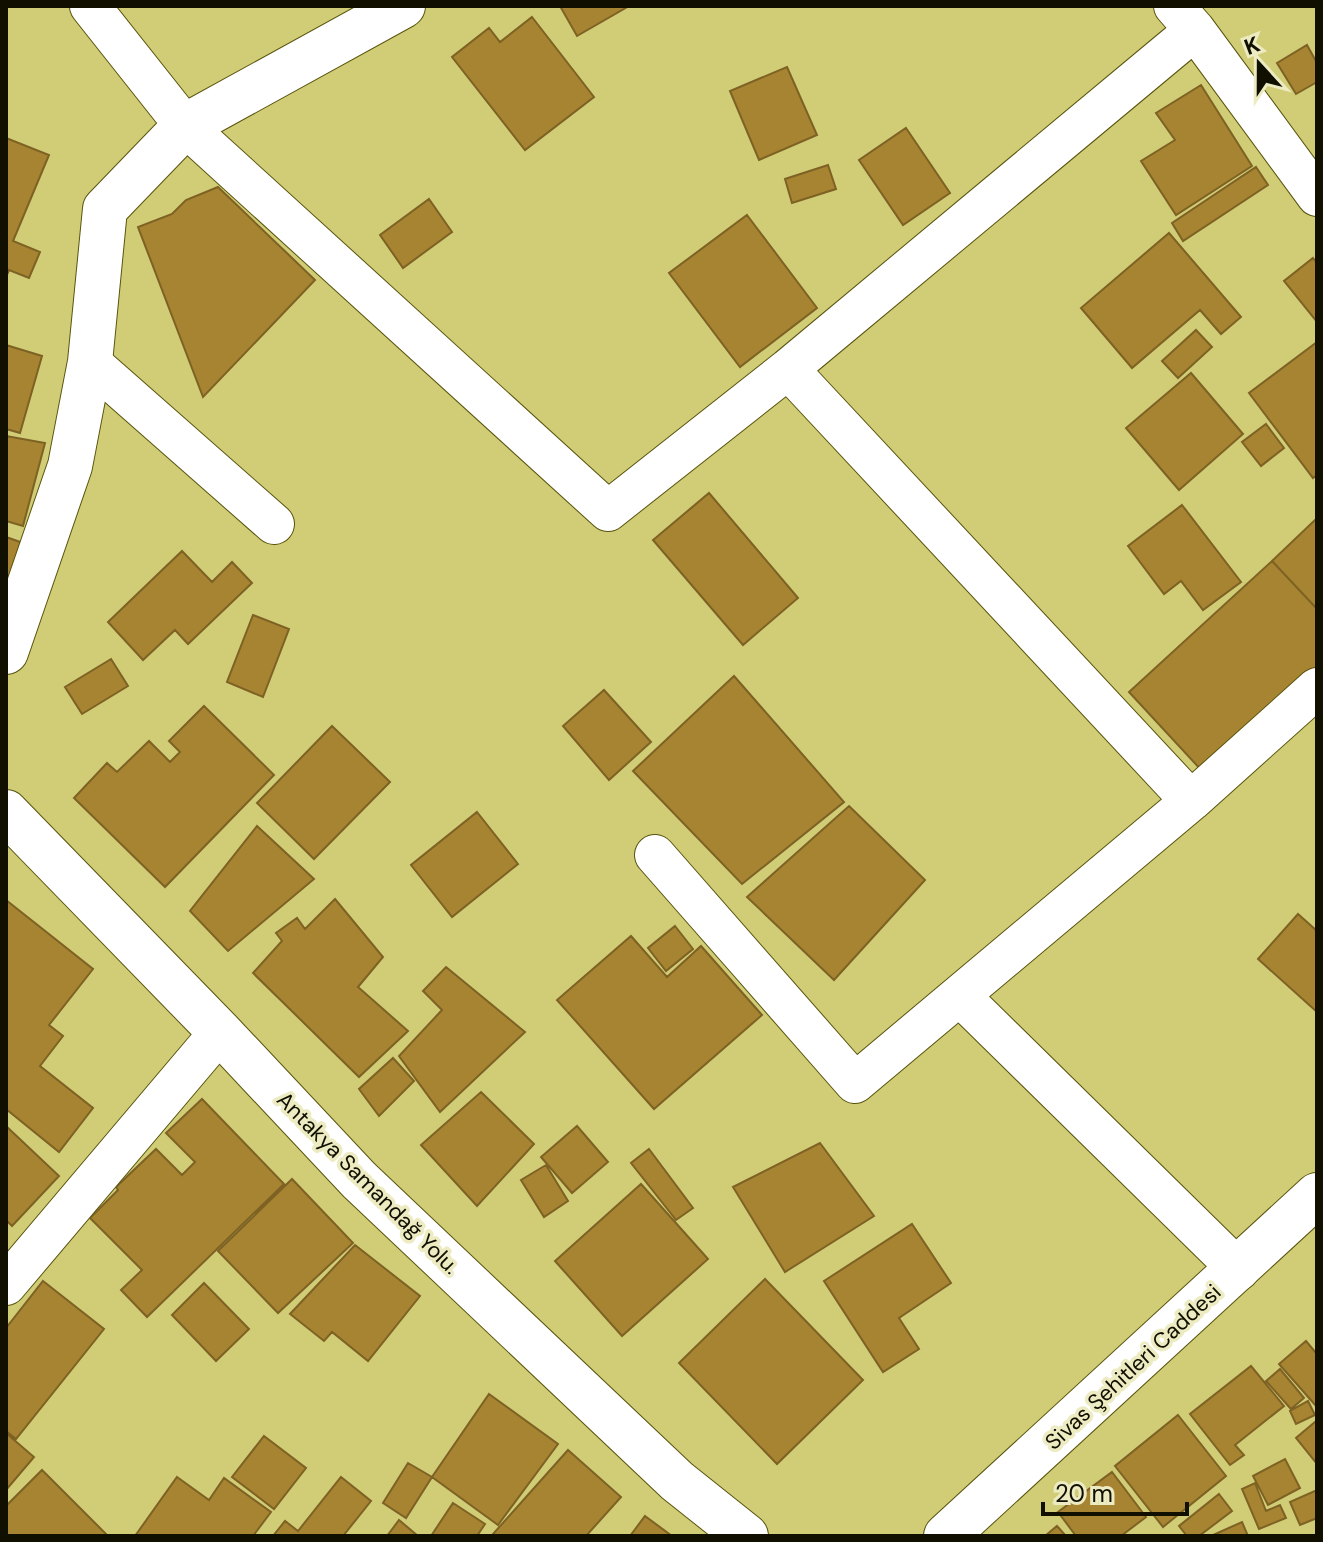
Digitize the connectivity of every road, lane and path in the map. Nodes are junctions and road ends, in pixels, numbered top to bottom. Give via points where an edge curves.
1 (90, 6) edge
2 (403, 6) edge
3 (1184, 18) edge
4 (185, 126) junction
5 (1317, 196) edge
6 (90, 362) junction
7 (788, 369) junction
8 (274, 524) dead end
9 (6, 652) edge
10 (1317, 688) edge
11 (1191, 801) junction
12 (6, 812) edge
13 (655, 855) dead end
14 (960, 996) junction
15 (220, 1032) junction
16 (1317, 1195) edge
17 (1239, 1270) junction
18 (6, 1285) edge
19 (746, 1536) edge
20 (946, 1536) edge

1 - 4 street
2 - 4 street
3 - 5 street
3 - 7 street
4 - 6 street via 105,209
4 - 7 street via 608,511
6 - 8 street
6 - 9 street via 70,466
7 - 11 street
10 - 11 street
11 - 14 street
12 - 15 street, Antakya Samandağ Yolu.
13 - 14 street via 855,1083
14 - 17 street
15 - 18 street
15 - 19 street, Antakya Samandağ Yolu. via 359,1180 677,1481
16 - 17 street, Sivas Şehitleri Caddesi
17 - 20 street, Sivas Şehitleri Caddesi

